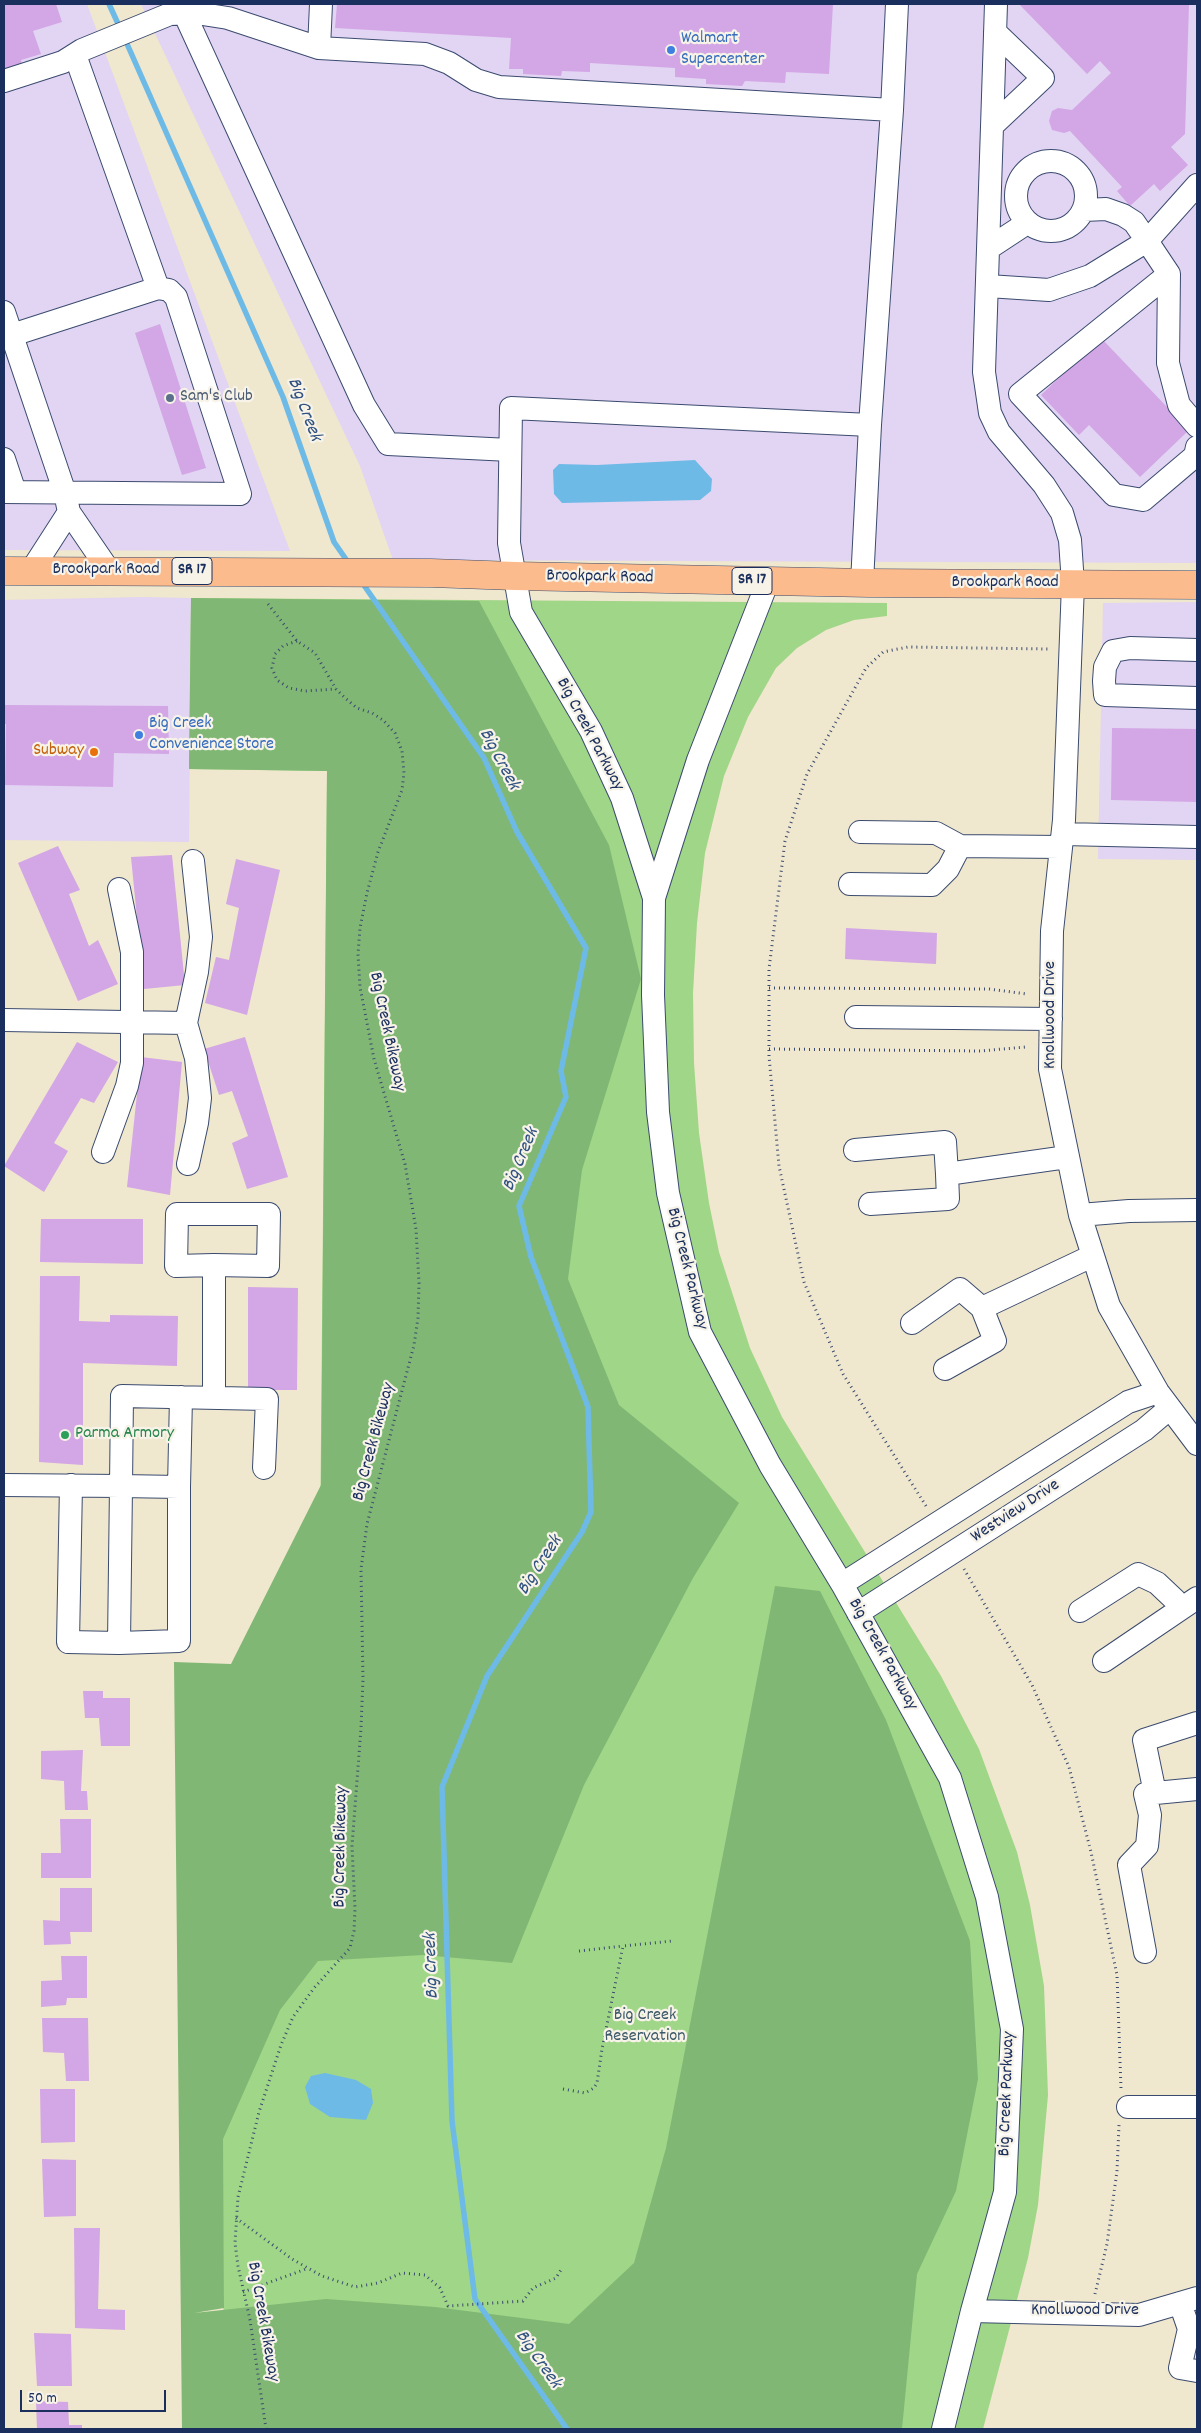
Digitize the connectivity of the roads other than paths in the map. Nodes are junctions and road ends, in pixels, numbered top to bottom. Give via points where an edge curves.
1 (322, 4) edge
2 (898, 4) edge
3 (996, 4) edge
4 (182, 8) edge
5 (995, 32) junction
6 (319, 48) junction
7 (79, 53) junction
8 (4, 81) edge
9 (892, 110) junction
10 (992, 126) junction
11 (1197, 185) edge
12 (1084, 210) junction
13 (1027, 222) junction
14 (1147, 242) junction
15 (989, 248) junction
16 (1169, 274) junction
17 (988, 286) junction
18 (158, 288) junction
19 (4, 312) edge
20 (8, 335) edge
21 (1020, 394) junction
22 (990, 412) junction
23 (870, 425) junction
24 (1197, 426) edge
25 (1197, 447) edge
26 (510, 450) junction
27 (4, 459) edge
28 (10, 492) edge
29 (67, 503) junction
30 (4, 571) edge
31 (32, 571) junction
32 (110, 572) junction
33 (515, 576) junction
34 (768, 581) junction
35 (862, 583) junction
36 (1073, 584) junction
37 (1197, 585) edge
38 (1197, 650) edge
39 (1069, 694) junction
40 (1105, 695) junction
41 (1197, 698) edge
42 (860, 832) dead end
43 (1197, 837) edge
44 (1062, 841) junction
45 (960, 846) junction
46 (193, 861) dead end
47 (850, 884) dead end
48 (119, 889) dead end
49 (654, 898) junction
50 (856, 1017) dead end
51 (1051, 1019) junction
52 (4, 1020) edge
53 (133, 1022) junction
54 (186, 1023) junction
55 (855, 1150) dead end
56 (103, 1152) dead end
57 (1067, 1157) junction
58 (188, 1164) dead end
59 (947, 1174) junction
60 (870, 1204) dead end
61 (1197, 1210) edge
62 (1080, 1215) junction
63 (1092, 1256) junction
64 (214, 1265) junction
65 (982, 1308) junction
66 (912, 1324) dead end
67 (946, 1369) dead end
68 (181, 1397) junction
69 (214, 1397) junction
70 (1164, 1400) junction
71 (1197, 1444) edge
72 (1050, 1452) junction
73 (264, 1468) dead end
74 (1069, 1479) junction
75 (4, 1484) edge
76 (71, 1486) junction
77 (122, 1486) junction
78 (179, 1487) junction
79 (945, 1518) junction
80 (973, 1540) junction
81 (842, 1584) junction
82 (1189, 1603) edge
83 (1080, 1610) dead end
84 (858, 1613) junction
85 (120, 1643) junction
86 (1104, 1661) dead end
87 (1197, 1723) edge
88 (1197, 1789) edge
89 (1155, 1793) junction
90 (1145, 1952) dead end
91 (1123, 2107) road end
92 (1197, 2107) edge
93 (1189, 2301) edge
94 (972, 2311) junction
95 (1193, 2330) edge
96 (1197, 2371) edge
97 (943, 2429) edge

1 - 6 street
2 - 9 street
3 - 5 street, Knollwood Drive
4 - 6 street via 228,18
4 - 7 street
4 - 26 street via 364,405 388,444
5 - 10 street, Knollwood Drive
5 - 10 street via 1043,78
6 - 9 street via 425,54 449,63 476,80 499,87
7 - 8 street via 63,62
7 - 18 street
9 - 23 street
10 - 15 street, Knollwood Drive
11 - 14 street
12 - 13 street via 1074,223 1059,231 1042,230
12 - 13 street via 1086,188 1074,170 1064,163 1040,163 1029,169 1016,189 1016,202
12 - 14 street via 1106,209 1123,215 1134,222
13 - 15 street
14 - 16 street
14 - 17 street via 1090,276 1049,290
15 - 17 street, Knollwood Drive
16 - 21 street
16 - 24 street via 1168,362 1179,405
17 - 22 street, Knollwood Drive via 984,372
18 - 20 street
18 - 29 street via 169,290 176,297 240,494
19 - 20 street
20 - 29 street
21 - 22 street
21 - 25 street via 1114,495 1143,500 1195,456
22 - 36 street, Knollwood Drive via 999,432 1044,485 1062,513 1070,540
23 - 26 street, Big Creek Parkway via 511,408
23 - 35 street
26 - 33 street, Big Creek Parkway via 509,543
27 - 28 street
28 - 29 street
29 - 31 street
29 - 32 street
30 - 31 main road, Brookpark Road / SR 17
31 - 32 main road, Brookpark Road / SR 17
32 - 33 main road, Brookpark Road / SR 17 via 273,571
33 - 34 main road, Brookpark Road / SR 17
33 - 49 street, Big Creek Parkway via 521,612 591,731 622,798
34 - 35 main road, Brookpark Road / SR 17
34 - 49 street, Big Creek Parkway via 698,760
35 - 36 main road, Brookpark Road / SR 17
36 - 37 main road, Brookpark Road / SR 17
36 - 39 street, Knollwood Drive
38 - 40 street via 1130,648 1113,651 1105,667
39 - 40 street
39 - 44 street, Knollwood Drive
40 - 41 street
42 - 45 street via 936,833
43 - 44 street
44 - 45 street
44 - 51 street, Knollwood Drive via 1052,931
45 - 47 street via 948,869 932,885
46 - 54 street via 201,937 198,972
48 - 53 street via 132,952
49 - 81 street, Big Creek Parkway via 653,995 658,1112 668,1193 700,1332 770,1465
50 - 51 street
51 - 57 street, Knollwood Drive via 1050,1069
52 - 53 street
53 - 54 street
53 - 56 street via 132,1063 127,1086
54 - 58 street via 196,1058 200,1098 198,1123
55 - 59 street via 945,1142
57 - 59 street
57 - 62 street, Knollwood Drive
59 - 60 street via 948,1199
61 - 62 street
62 - 63 street, Knollwood Drive
63 - 65 street
63 - 70 street, Knollwood Drive via 1109,1306
64 - 64 street via 176,1266 177,1214 269,1214 268,1266
64 - 69 street
65 - 66 street via 960,1289
65 - 67 street via 995,1341
68 - 69 street
68 - 77 street via 122,1396
68 - 78 street
69 - 73 street via 267,1399
70 - 71 street, Knollwood Drive
70 - 72 street, Westview Drive via 1128,1402
70 - 74 street, Westview Drive via 1144,1430
72 - 74 street
72 - 79 street, Westview Drive
74 - 80 street, Westview Drive
75 - 76 street
76 - 77 street
76 - 85 street via 68,1642
77 - 78 street
77 - 85 street
78 - 85 street via 179,1641
79 - 80 street
79 - 81 street, Westview Drive
80 - 84 street, Westview Drive
81 - 84 street, Big Creek Parkway
82 - 83 street via 1175,1600 1157,1583 1138,1574
82 - 86 street
84 - 94 street, Big Creek Parkway via 950,1778 987,1897 1012,2029 1005,2192
87 - 89 street via 1144,1740
88 - 89 street
89 - 90 street via 1145,1794 1150,1815 1147,1846 1129,1865
91 - 92 street
93 - 94 street, Knollwood Drive via 1139,2315
93 - 95 street
94 - 97 street, Big Creek Parkway
95 - 96 street via 1180,2368

